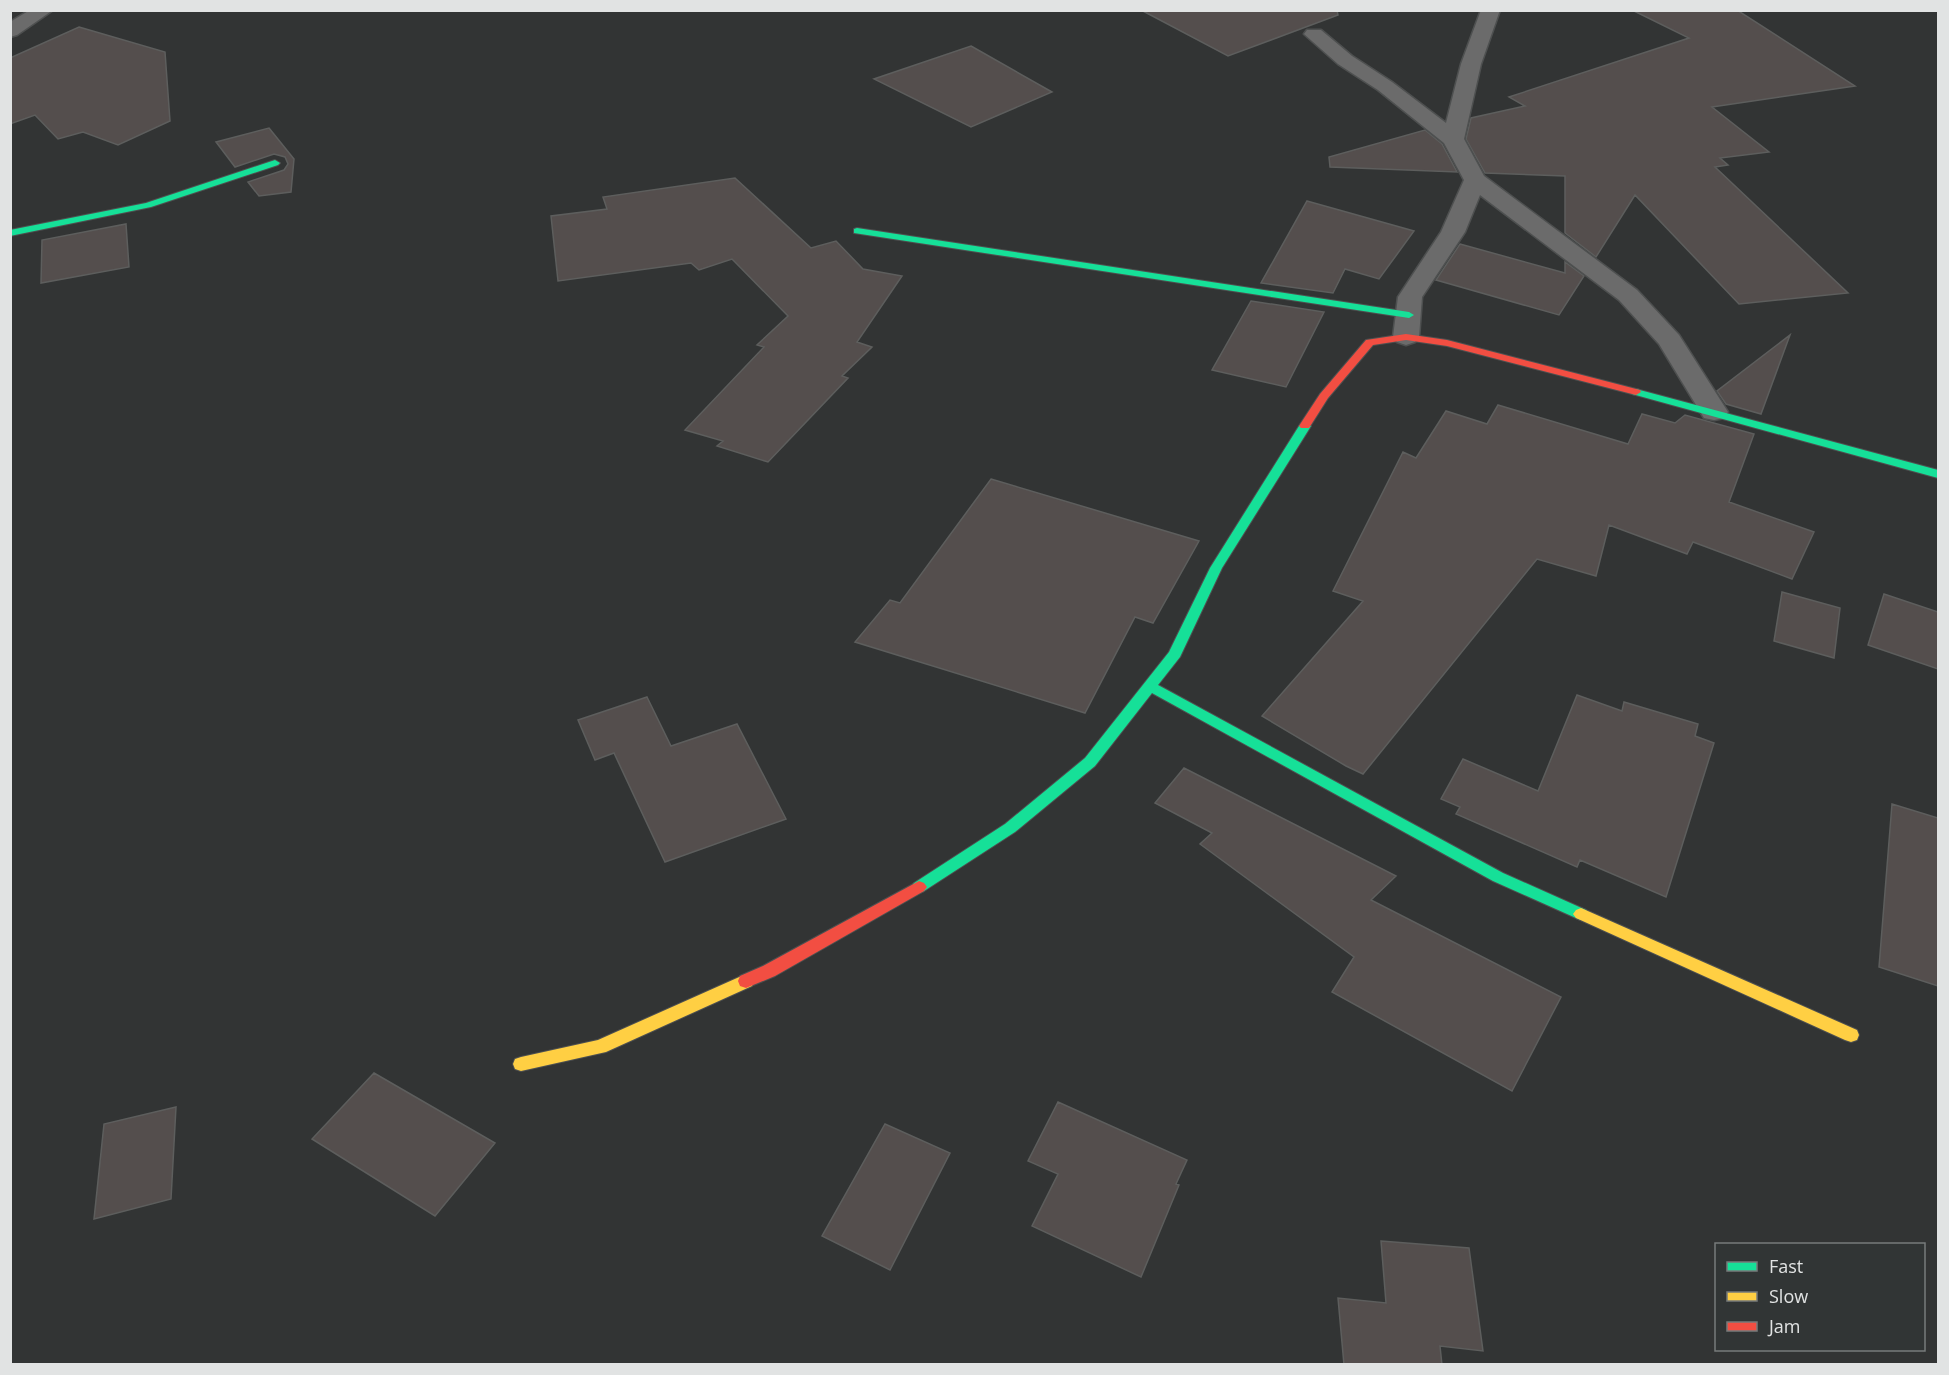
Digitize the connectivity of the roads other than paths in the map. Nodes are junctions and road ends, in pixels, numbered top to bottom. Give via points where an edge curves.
1 (44, 10) edge
2 (1491, 10) edge
3 (10, 31) edge
4 (1314, 34) dead end
5 (1453, 139) junction
6 (274, 163) dead end
7 (1475, 180) junction
8 (857, 231) dead end
9 (10, 233) edge
10 (1407, 326) junction
11 (1714, 412) junction
12 (1938, 474) edge
13 (1150, 686) junction
14 (1851, 1035) dead end
15 (521, 1064) dead end

1 - 3 street
2 - 5 street via 1471,64
4 - 5 street
5 - 7 street
6 - 9 street via 148,205
7 - 10 street via 1453,232 1410,297
7 - 11 street via 1628,295 1670,340
8 - 10 street
10 - 11 street via 1447,343
10 - 13 street via 1370,342 1324,396 1216,568 1176,654
11 - 12 street
13 - 14 street via 1498,877
13 - 15 street via 1090,762 1010,828 925,884 769,971 600,1047

